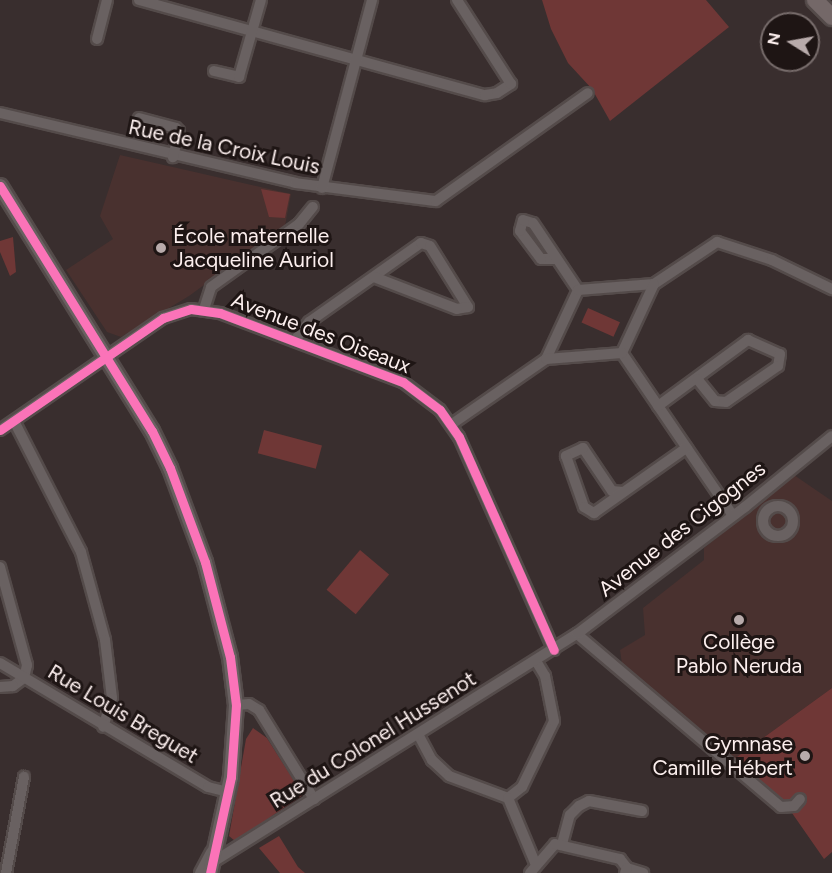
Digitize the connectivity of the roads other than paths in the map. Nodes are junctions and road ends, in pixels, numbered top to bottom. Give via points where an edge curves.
1 (107, 0) edge
2 (139, 0) edge
3 (261, 0) edge
4 (372, 0) edge
5 (457, 0) edge
6 (815, 0) edge
7 (832, 17) edge
8 (253, 30) junction
9 (97, 39) dead end
10 (356, 59) junction
11 (214, 71) dead end
12 (588, 93) dead end
13 (0, 113) edge
14 (140, 118) dead end
15 (173, 157) junction
16 (0, 186) edge
17 (322, 188) junction
18 (314, 207) dead end
19 (556, 259) dead end
20 (374, 277) junction
21 (654, 284) junction
22 (832, 289) edge
23 (578, 290) junction
24 (204, 309) junction
25 (295, 340) junction
26 (622, 353) junction
27 (108, 356) junction
28 (546, 359) junction
29 (697, 379) junction
30 (658, 406) junction
31 (14, 421) junction
32 (452, 424) junction
33 (0, 430) edge
34 (832, 436) edge
35 (686, 448) junction
36 (772, 484) junction
37 (623, 492) junction
38 (775, 506) junction
39 (745, 507) junction
40 (764, 514) junction
41 (733, 516) junction
42 (0, 567) edge
43 (577, 634) junction
44 (554, 650) junction
45 (536, 661) junction
46 (0, 663) edge
47 (24, 678) junction
48 (0, 687) edge
49 (236, 705) junction
50 (103, 727) junction
51 (418, 734) junction
52 (24, 777) dead end
53 (228, 792) junction
54 (508, 798) junction
55 (314, 799) junction
56 (800, 799) dead end
57 (642, 811) dead end
58 (218, 835) junction
59 (562, 844) junction
60 (212, 867) edge
61 (533, 869) edge
62 (626, 871) edge
63 (6, 873) edge
64 (200, 873) edge
65 (643, 873) edge

1 - 9 street
2 - 8 street
3 - 8 street
4 - 10 street
5 - 10 street via 511,84 497,93 485,95
6 - 7 main road
8 - 10 street
8 - 11 street via 238,77
10 - 17 street
12 - 17 street, Rue de la Croix Louis via 444,199
13 - 15 street, Rue de la Croix Louis
14 - 15 street via 176,128 179,132
15 - 17 street, Rue de la Croix Louis
16 - 27 street
18 - 24 street via 299,224 211,287
19 - 23 street
20 - 20 street via 457,309 468,307 426,243
20 - 25 street via 309,322
21 - 22 street via 717,242 772,260
21 - 23 street
21 - 26 street
23 - 28 street
24 - 25 street, Avenue des Oiseaux
24 - 27 street, Avenue des Oiseaux via 179,311 163,318
25 - 32 street, Avenue des Oiseaux via 403,382
26 - 28 street
26 - 30 street
27 - 31 street, Avenue des Oiseaux
27 - 49 street via 170,468 196,537 230,657
28 - 32 street
29 - 29 street via 715,400 726,402 778,366 780,354 748,340
29 - 30 street
30 - 35 street
31 - 33 street, Avenue des Oiseaux
31 - 50 street via 81,552 105,640 112,698
32 - 44 street, Avenue des Oiseaux
34 - 36 street, Avenue des Cigognes
35 - 37 street
35 - 41 street
36 - 38 street
36 - 39 street, Avenue des Cigognes
37 - 37 street via 612,491 583,448 566,456 587,511 598,511
38 - 40 street
38 - 40 street via 787,509 792,516 785,533 768,532
39 - 40 street
39 - 41 street, Avenue des Cigognes
41 - 43 street, Avenue des Cigognes
42 - 47 street via 20,631 27,665
43 - 44 street, Avenue des Cigognes
43 - 56 street via 781,807 794,806
44 - 45 street, Rue du Colonel Hussenot
45 - 51 street, Rue du Colonel Hussenot
45 - 54 street via 545,676 554,721 522,787
46 - 47 street, Rue Louis Breguet
47 - 48 street via 13,686
47 - 50 street, Rue Louis Breguet
49 - 53 street
49 - 55 street via 249,704 259,710
50 - 53 street, Rue Louis Breguet via 208,787
51 - 54 street via 432,760 449,776
51 - 55 street, Rue du Colonel Hussenot
52 - 63 street
53 - 58 street
54 - 61 street
55 - 60 street, Rue du Colonel Hussenot
57 - 59 street via 590,801 570,815
58 - 60 street
58 - 64 street
59 - 61 street via 551,846
59 - 62 street via 612,856 625,863
62 - 65 street

